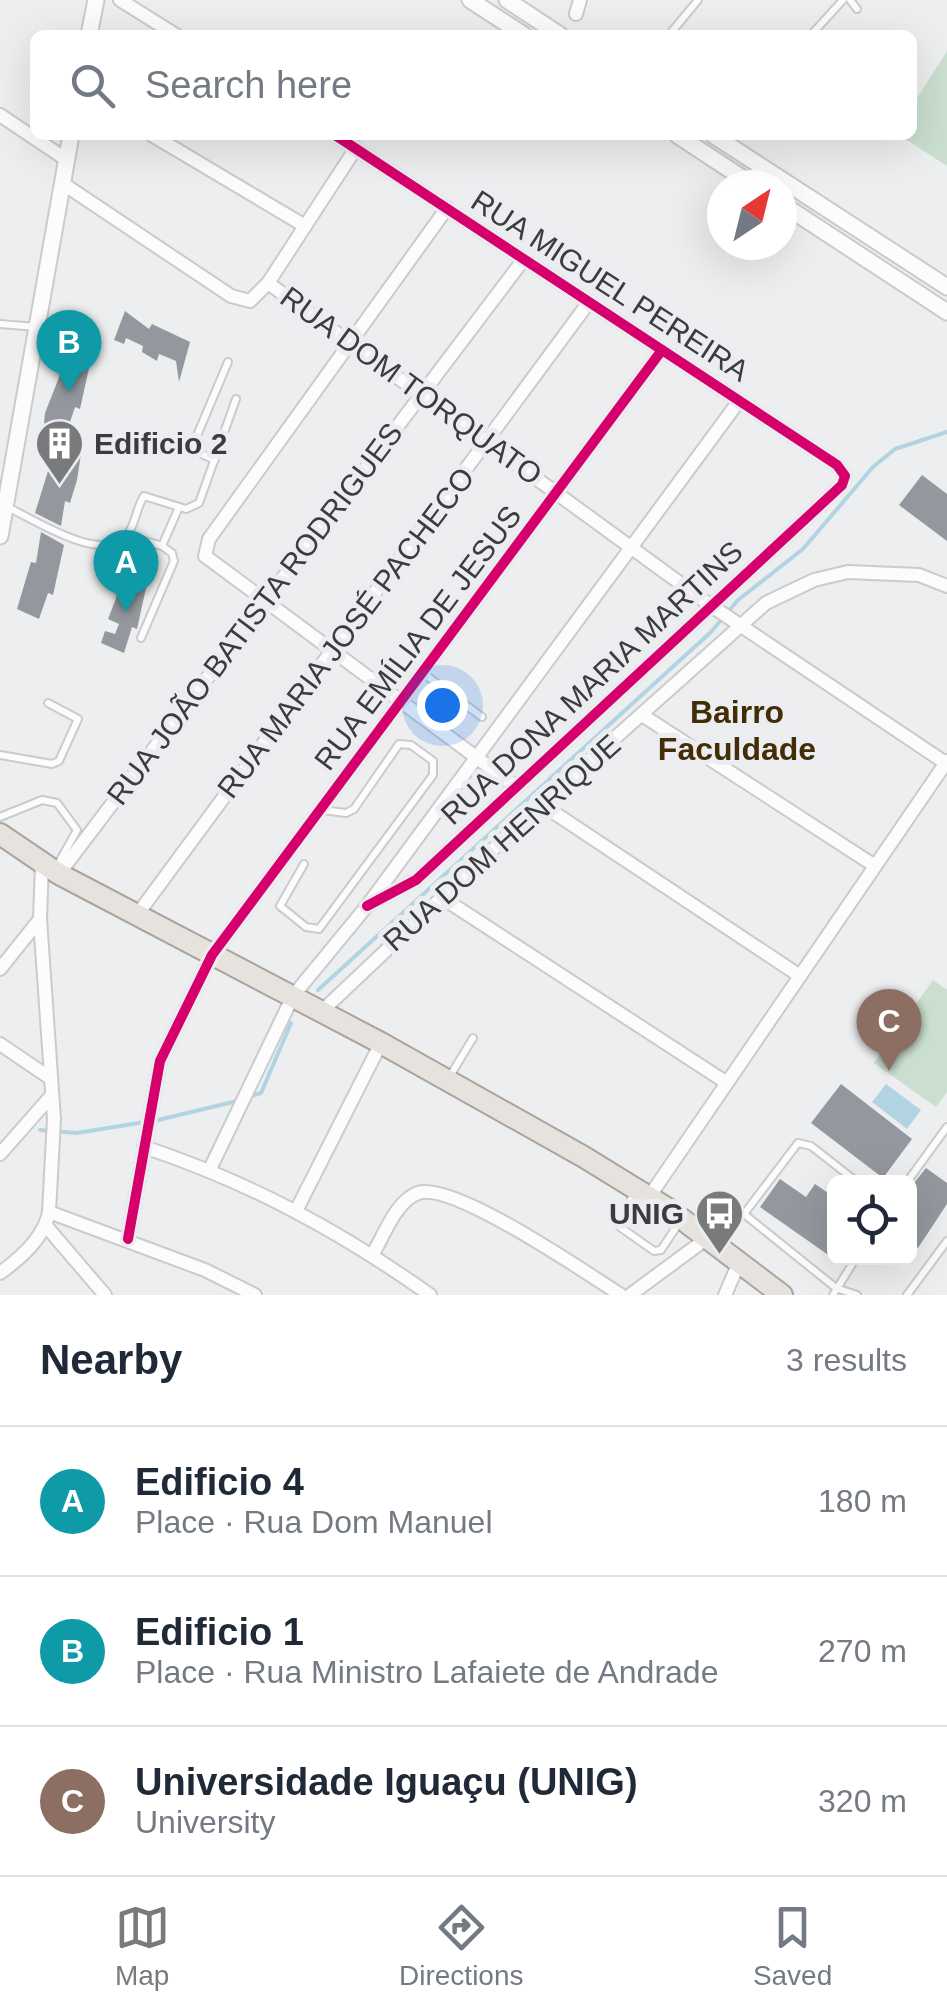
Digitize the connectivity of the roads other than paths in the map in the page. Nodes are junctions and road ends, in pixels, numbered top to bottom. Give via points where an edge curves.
1 (96, 0) edge
2 (120, 0) edge
3 (470, 0) edge
4 (507, 0) edge
5 (698, 0) edge
6 (846, 0) edge
7 (857, 9) dead end
8 (90, 30) edge
9 (168, 30) edge
10 (516, 30) edge
11 (552, 30) edge
12 (675, 30) edge
13 (816, 30) edge
14 (0, 115) edge
15 (30, 135) edge
16 (37, 140) edge
17 (70, 140) edge
18 (160, 140) edge
19 (344, 140) edge
20 (685, 140) edge
21 (724, 140) edge
22 (356, 148) junction
23 (67, 160) junction
24 (730, 170) edge
25 (64, 185) junction
26 (447, 208) junction
27 (797, 214) edge
28 (305, 226) junction
29 (524, 259) junction
30 (268, 284) junction
31 (947, 287) edge
32 (589, 302) junction
33 (947, 312) edge
34 (0, 324) edge
35 (38, 327) junction
36 (353, 342) junction
37 (662, 350) junction
38 (228, 362) dead end
39 (423, 393) junction
40 (236, 399) dead end
41 (739, 402) junction
42 (0, 440) edge
43 (489, 441) junction
44 (16, 446) junction
45 (215, 460) junction
46 (842, 485) joint
47 (558, 492) junction
48 (6, 506) junction
49 (179, 507) junction
50 (0, 536) edge
51 (128, 536) junction
52 (162, 546) junction
53 (634, 546) junction
54 (947, 586) edge
55 (265, 601) junction
56 (714, 608) junction
57 (736, 621) junction
58 (141, 638) dead end
59 (332, 652) junction
60 (423, 673) junction
61 (401, 702) junction
62 (48, 703) dead end
63 (642, 715) junction
64 (482, 717) dead end
65 (0, 755) edge
66 (474, 757) junction
67 (947, 762) edge
68 (515, 786) junction
69 (541, 804) junction
70 (321, 810) junction
71 (0, 817) edge
72 (0, 834) edge
73 (304, 864) dead end
74 (875, 866) junction
75 (52, 870) junction
76 (441, 897) junction
77 (367, 906) junction
78 (137, 915) junction
79 (40, 919) junction
80 (212, 955) junction
81 (0, 969) edge
82 (800, 976) junction
83 (293, 996) junction
84 (322, 1011) junction
85 (473, 1038) dead end
86 (381, 1043) junction
87 (0, 1044) edge
88 (50, 1078) junction
89 (448, 1080) junction
90 (727, 1083) junction
91 (52, 1095) junction
92 (947, 1127) edge
93 (146, 1140) junction
94 (0, 1154) edge
95 (210, 1169) junction
96 (847, 1175) edge
97 (912, 1175) edge
98 (642, 1192) junction
99 (297, 1209) junction
100 (48, 1219) junction
101 (682, 1219) junction
102 (128, 1239) junction
103 (706, 1239) junction
104 (947, 1242) edge
105 (372, 1254) junction
106 (738, 1265) junction
107 (852, 1265) edge
108 (0, 1273) edge
109 (835, 1291) edge
110 (106, 1295) edge
111 (256, 1295) edge
112 (430, 1295) edge
113 (621, 1295) edge
114 (630, 1295) edge
115 (726, 1295) edge
116 (782, 1295) edge
117 (857, 1295) edge
118 (907, 1295) edge

1 - 8 street
2 - 9 street
3 - 10 street
4 - 11 street
5 - 12 lane
6 - 7 lane
6 - 13 lane
14 - 15 street
16 - 23 street
17 - 23 street
18 - 28 street
19 - 22 street, RUA MIGUEL PEREIRA
20 - 24 street
21 - 31 street
22 - 26 street, RUA MIGUEL PEREIRA
22 - 28 street
23 - 25 street
25 - 30 street via 231,296 250,301
25 - 35 street
26 - 29 street, RUA MIGUEL PEREIRA
26 - 36 street
27 - 33 street
28 - 30 street
29 - 32 street, RUA MIGUEL PEREIRA
29 - 39 street, RUA JOÃO BATISTA RODRIGUES
30 - 36 street, RUA DOM TORQUATO
32 - 37 street, RUA MIGUEL PEREIRA
32 - 43 street, RUA MARIA JOSÉ PACHECO
34 - 35 lane
35 - 44 street
36 - 39 street, RUA DOM TORQUATO
36 - 55 street via 204,548 209,563
37 - 41 street, RUA MIGUEL PEREIRA
37 - 47 street, RUA EMÍLIA DE JESUS
38 - 45 lane via 193,445
39 - 43 street, RUA DOM TORQUATO
39 - 55 street, RUA JOÃO BATISTA RODRIGUES
40 - 45 lane
41 - 46 street, RUA MIGUEL PEREIRA via 843,470
41 - 53 street
42 - 44 street
43 - 47 street, RUA DOM TORQUATO
43 - 59 street, RUA MARIA JOSÉ PACHECO
44 - 48 street
45 - 49 lane via 200,503
46 - 56 street, RUA DONA MARIA MARTINS
47 - 53 street, RUA DOM TORQUATO
47 - 60 street, RUA EMÍLIA DE JESUS
48 - 50 street
48 - 51 lane via 91,546 105,548
49 - 51 lane via 144,496
49 - 52 lane
51 - 52 lane
52 - 58 lane via 174,560
53 - 56 street, RUA DOM TORQUATO
53 - 66 street
54 - 57 street, RUA DOM HENRIQUE via 919,575 848,572 790,590
55 - 59 street
55 - 75 street, RUA JOÃO BATISTA RODRIGUES
56 - 57 street, RUA DOM TORQUATO
56 - 68 street, RUA DONA MARIA MARTINS
57 - 63 street, RUA DOM HENRIQUE
57 - 67 street, RUA DOM TORQUATO
59 - 61 street
59 - 78 street, RUA MARIA JOSÉ PACHECO
60 - 61 street, RUA EMÍLIA DE JESUS
60 - 64 lane
61 - 66 street
61 - 70 street, RUA EMÍLIA DE JESUS
62 - 65 lane via 78,719 59,761
63 - 69 street, RUA DOM HENRIQUE
63 - 74 street
66 - 68 street
66 - 77 street
67 - 74 street
68 - 77 street, RUA DONA MARIA MARTINS via 416,880
69 - 76 street, RUA DOM HENRIQUE
69 - 82 street
70 - 73 lane via 354,809 399,744 412,744 433,761 433,775 318,929 280,906
70 - 80 street, RUA EMÍLIA DE JESUS
71 - 75 lane via 42,800 57,803 77,830
72 - 75 main road
74 - 82 street
75 - 78 main road
75 - 79 street
76 - 84 street, RUA DOM HENRIQUE
76 - 90 street
77 - 83 street
78 - 80 main road
79 - 81 street
79 - 88 street
80 - 83 main road
80 - 93 street, RUA EMÍLIA DE JESUS via 160,1061
82 - 90 street
83 - 84 main road
83 - 95 street
84 - 86 main road
85 - 89 lane
86 - 89 main road
86 - 99 street
87 - 88 street
88 - 91 street
89 - 98 main road
90 - 98 street
91 - 94 street
91 - 100 street
92 - 97 lane
93 - 95 street
93 - 102 street, RUA EMÍLIA DE JESUS
95 - 99 street
96 - 109 lane via 798,1144 744,1214
98 - 101 main road
98 - 101 lane via 619,1222 623,1231 657,1252
99 - 105 street
100 - 102 street
100 - 108 street
100 - 110 street
101 - 103 main road
102 - 111 street
103 - 106 main road
103 - 114 street
104 - 118 lane
105 - 112 street
105 - 113 street via 414,1194 450,1194
106 - 115 street
106 - 116 main road
107 - 109 lane
109 - 117 lane

